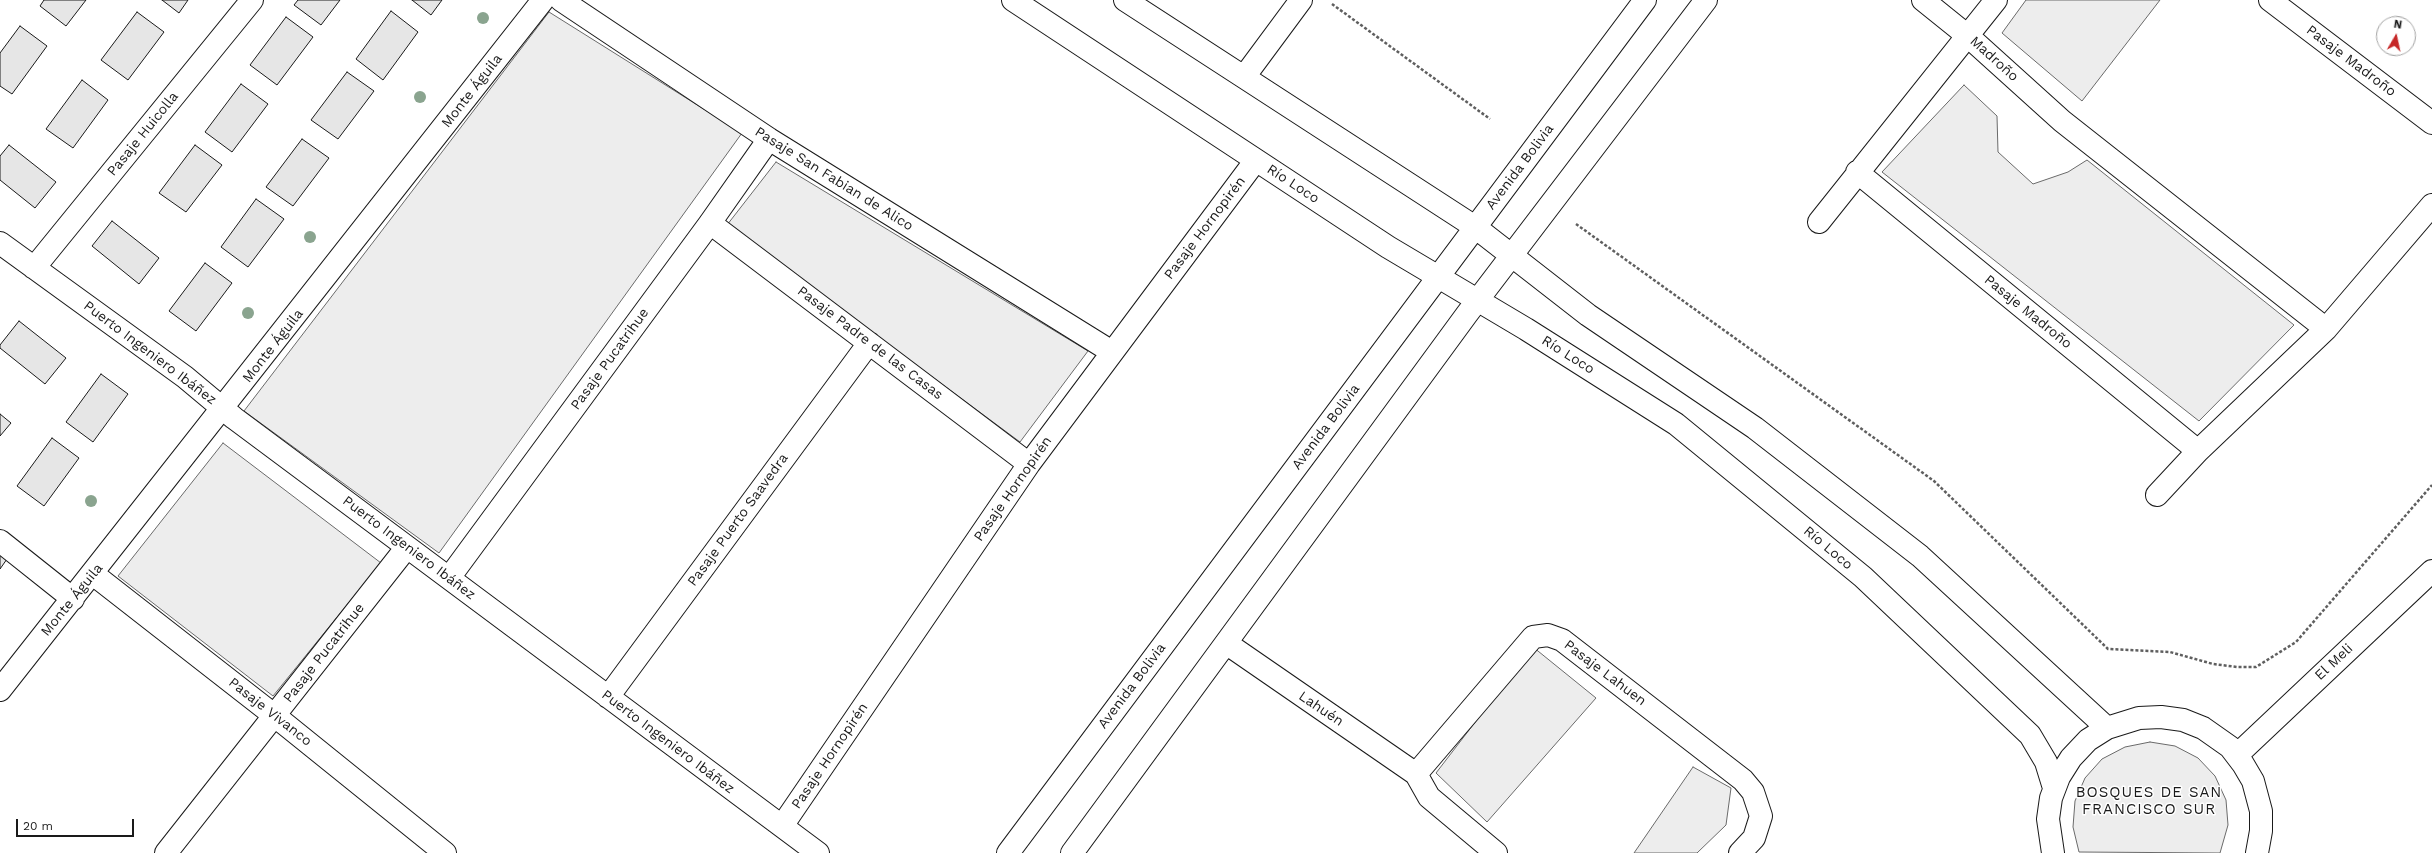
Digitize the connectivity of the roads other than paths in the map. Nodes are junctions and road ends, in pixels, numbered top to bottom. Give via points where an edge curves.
1 (252, 0) edge
2 (543, 0) edge
3 (561, 0) edge
4 (1014, 0) edge
5 (1125, 0) edge
6 (1301, 0) edge
7 (1645, 0) edge
8 (1706, 0) edge
9 (1923, 0) edge
10 (1996, 0) edge
11 (2270, 0) edge
12 (1969, 37) junction
13 (1244, 77) junction
14 (2432, 123) edge
15 (769, 139) junction
16 (1256, 160) junction
17 (1857, 172) junction
18 (2432, 205) edge
19 (1819, 222) dead end
20 (710, 223) junction
21 (1475, 227) junction
22 (0, 243) edge
23 (1513, 255) junction
24 (34, 268) junction
25 (1437, 278) junction
26 (1478, 300) junction
27 (2326, 328) junction
28 (869, 343) junction
29 (1112, 352) junction
30 (223, 409) junction
31 (2198, 451) junction
32 (1029, 464) junction
33 (2157, 495) dead end
34 (0, 541) edge
35 (407, 547) junction
36 (2432, 571) edge
37 (93, 574) junction
38 (449, 578) junction
39 (73, 599) junction
40 (1226, 643) junction
41 (0, 690) edge
42 (608, 697) junction
43 (275, 716) junction
44 (2107, 728) junction
45 (2237, 755) junction
46 (1416, 774) junction
47 (2054, 788) junction
48 (782, 826) junction
49 (166, 853) edge
50 (445, 853) edge
51 (818, 853) edge
52 (1008, 853) edge
53 (1072, 853) edge
54 (1496, 853) edge
55 (1740, 853) edge
56 (2053, 853) edge
57 (2257, 853) edge

1 - 24 street, Pasaje Huicolla
2 - 30 street, Monte Águila
3 - 15 street, Pasaje San Fabian de Alico
4 - 16 street, Río Loco
5 - 13 street
6 - 13 street
7 - 21 street, Avenida Bolivia
8 - 23 street
9 - 12 street, Madroño
10 - 12 street
11 - 14 street, Pasaje Madroño
12 - 17 street
12 - 27 street, Madroño via 2062,122
13 - 21 street
15 - 20 street, Pasaje Pucatrihue
15 - 29 street, Pasaje San Fabian de Alico
16 - 25 street, Río Loco
16 - 29 street, Pasaje Hornopirén
17 - 19 street
17 - 31 street, Pasaje Madroño
18 - 27 street
20 - 28 street, Pasaje Padre de las Casas
20 - 38 street, Pasaje Pucatrihue
21 - 23 street
21 - 25 street, Avenida Bolivia
22 - 24 street, Puerto Ingeniero Ibáñez
23 - 26 street
23 - 44 street via 1588,315 1712,397 1849,499 1920,556
24 - 30 street, Puerto Ingeniero Ibáñez via 185,377
25 - 26 street, Río Loco
25 - 52 street, Avenida Bolivia
26 - 40 street
26 - 47 street, Río Loco via 1676,424 1863,577 2030,735 2046,762
27 - 31 street
28 - 32 street, Pasaje Padre de las Casas
28 - 42 street, Pasaje Puerto Saavedra
29 - 32 street, Pasaje Hornopirén
30 - 35 street, Puerto Ingeniero Ibáñez
30 - 37 street, Monte Águila
31 - 33 street
32 - 48 street, Pasaje Hornopirén
34 - 39 street
35 - 38 street, Puerto Ingeniero Ibáñez
35 - 43 street, Pasaje Pucatrihue
36 - 45 street, El Meli
37 - 39 street, Monte Águila
37 - 43 street, Pasaje Vivanco
38 - 42 street, Puerto Ingeniero Ibáñez
39 - 41 street, Monte Águila
40 - 46 street, Lahuén
40 - 53 street
42 - 48 street, Puerto Ingeniero Ibáñez
43 - 49 street, Pasaje Pucatrihue
43 - 50 street, Pasaje Vivanco
44 - 45 street via 2139,718 2172,718 2208,731
44 - 47 street via 2079,748 2064,767
45 - 57 street via 2253,781 2260,801 2262,821
46 - 54 street via 1429,797
46 - 55 street, Pasaje Lahuen via 1533,637 1548,635 1562,640 1743,780 1753,792 1761,816 1754,838
47 - 56 street via 2048,819
48 - 51 street, Puerto Ingeniero Ibáñez

